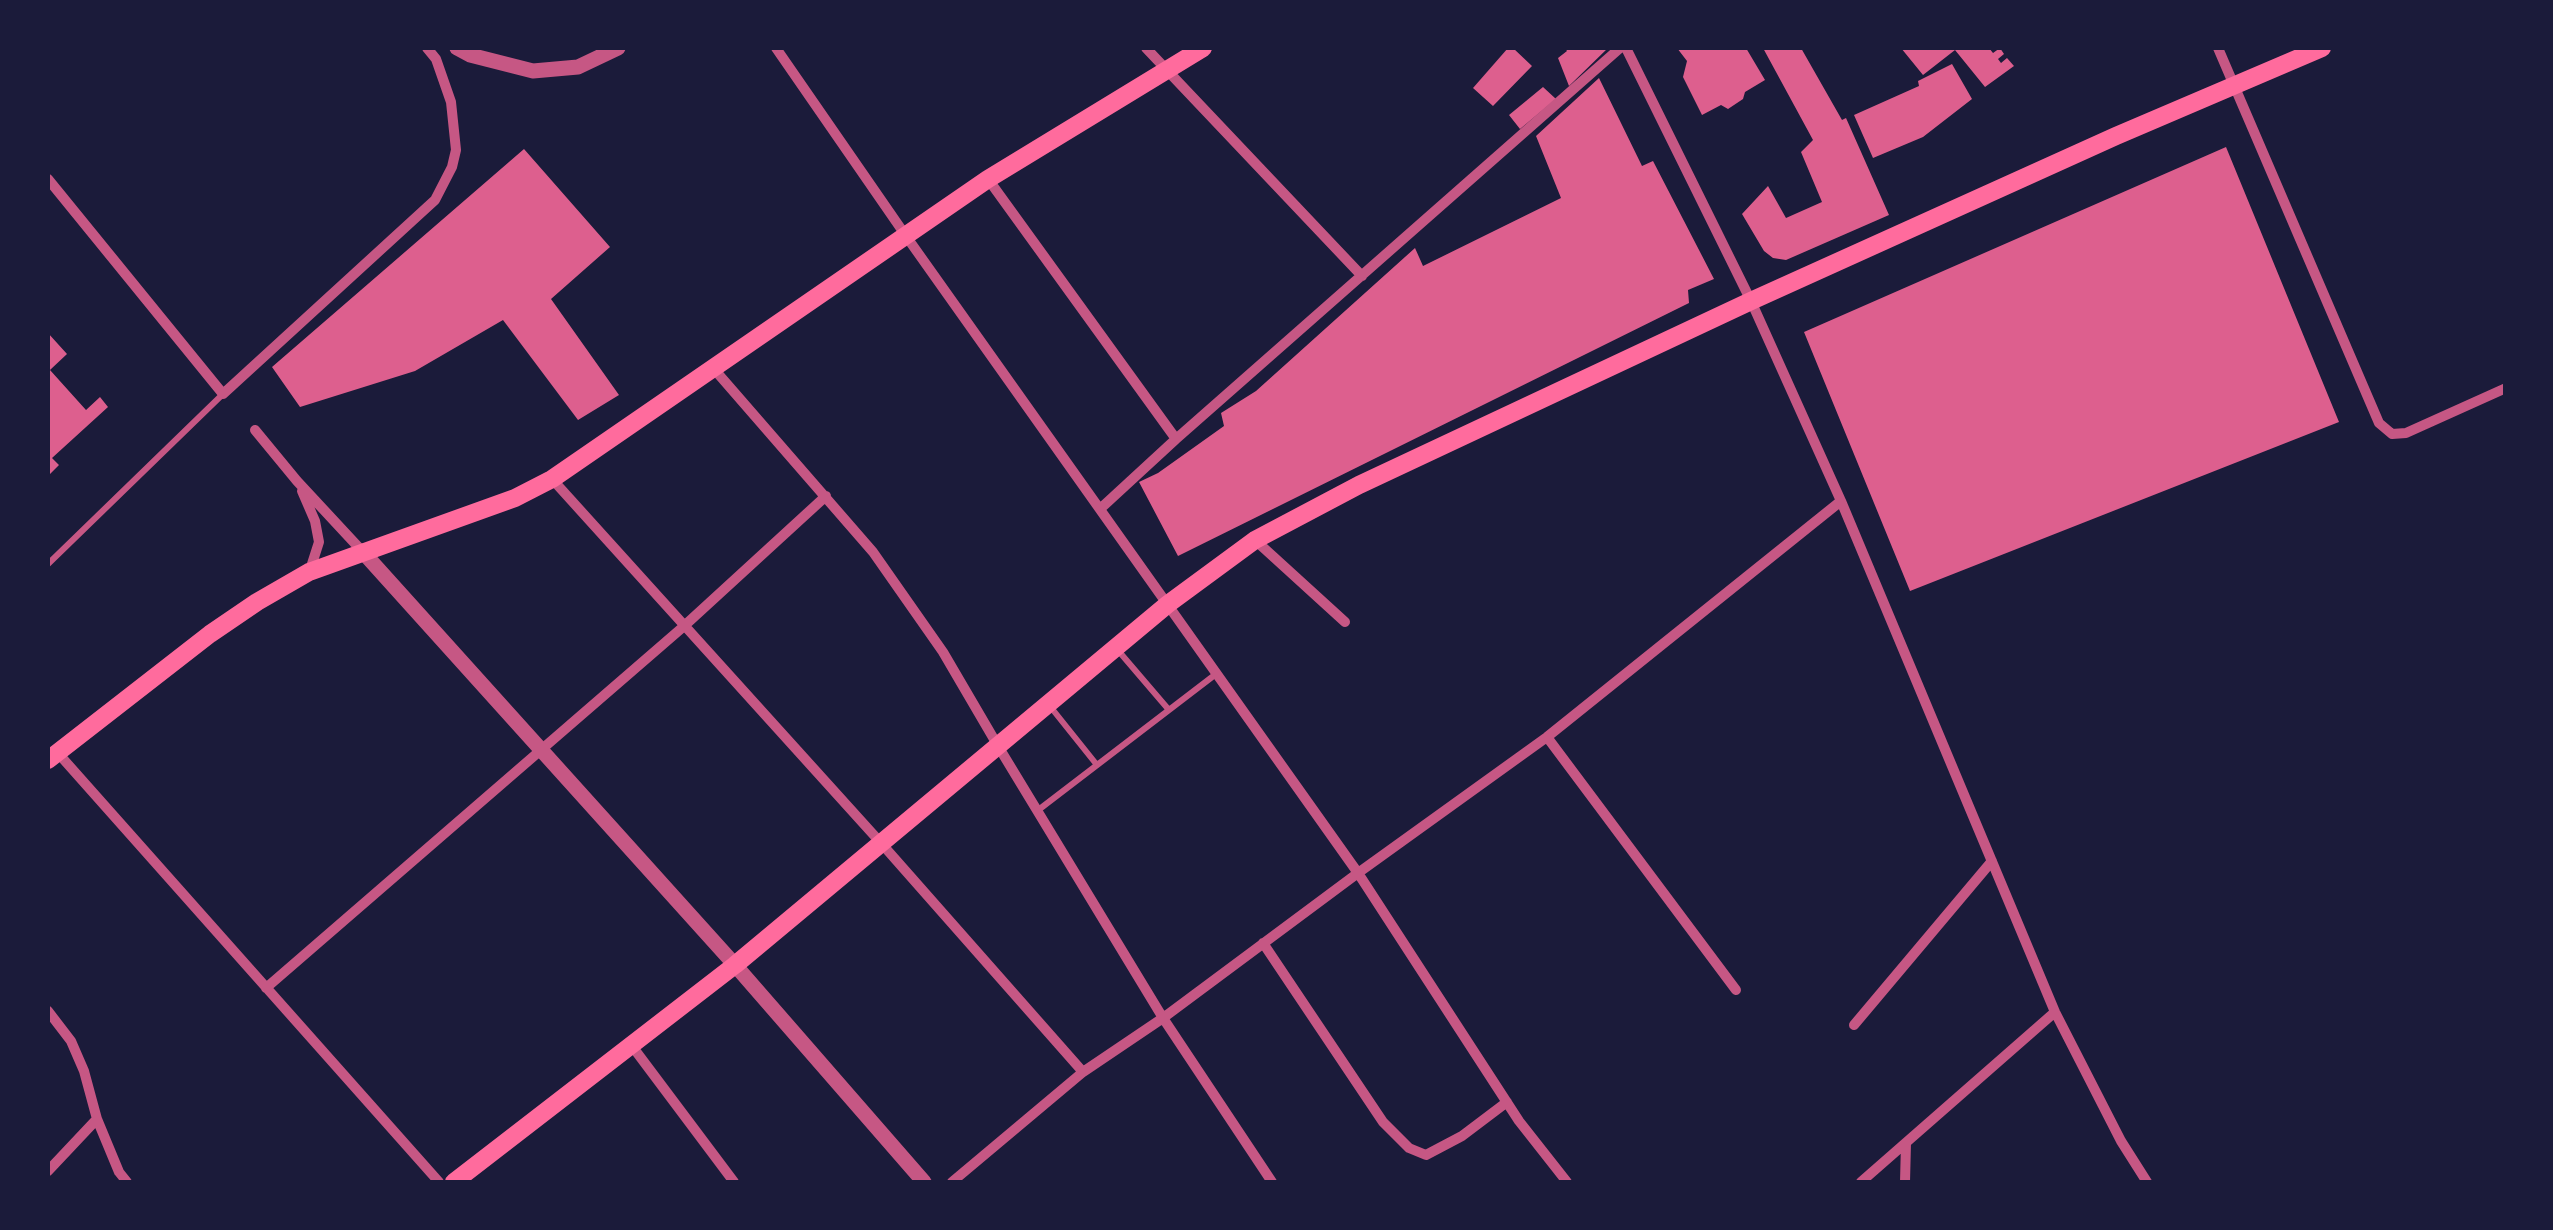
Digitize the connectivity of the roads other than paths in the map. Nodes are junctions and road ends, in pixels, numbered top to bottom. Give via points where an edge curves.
1 (427, 48) edge
2 (456, 48) edge
3 (618, 48) edge
4 (776, 48) edge
5 (1146, 48) edge
6 (1203, 48) edge
7 (1623, 48) edge
8 (2218, 48) edge
9 (2322, 48) edge
10 (1165, 70) junction
11 (2234, 86) junction
12 (48, 179) edge
13 (988, 179) junction
14 (906, 236) junction
15 (1362, 276) junction
16 (1750, 301) junction
17 (714, 369) junction
18 (2506, 388) edge
19 (224, 394) junction
20 (256, 430) dead end
21 (1176, 439) junction
22 (552, 479) junction
23 (298, 481) junction
24 (826, 496) junction
25 (1841, 501) junction
26 (1100, 510) junction
27 (1254, 540) junction
28 (362, 551) junction
29 (48, 564) edge
30 (309, 572) junction
31 (1168, 604) junction
32 (1345, 622) dead end
33 (683, 627) junction
34 (1116, 647) junction
35 (1217, 674) junction
36 (1048, 704) junction
37 (1169, 710) junction
38 (1547, 737) junction
39 (998, 746) junction
40 (540, 750) junction
41 (52, 756) edge
42 (1097, 765) junction
43 (1037, 810) junction
44 (881, 842) junction
45 (1992, 860) junction
46 (1358, 873) junction
47 (1263, 943) junction
48 (734, 965) junction
49 (266, 988) junction
50 (1736, 990) dead end
51 (48, 1011) edge
52 (2056, 1012) junction
53 (1163, 1018) junction
54 (1854, 1025) dead end
55 (632, 1046) junction
56 (1083, 1072) junction
57 (1506, 1102) junction
58 (96, 1120) junction
59 (1906, 1143) junction
60 (48, 1172) edge
61 (127, 1182) edge
62 (439, 1182) edge
63 (454, 1182) edge
64 (734, 1182) edge
65 (924, 1182) edge
66 (952, 1182) edge
67 (1272, 1182) edge
68 (1567, 1182) edge
69 (1860, 1182) edge
70 (1906, 1182) edge
71 (2143, 1182) edge

1 - 19 street via 447,91 456,150 435,200
2 - 3 street via 533,71 578,67
4 - 14 street
5 - 10 street
6 - 10 main road
7 - 15 street
7 - 16 street
8 - 11 street
9 - 11 main road
10 - 13 main road
10 - 15 street
11 - 16 main road
11 - 18 street via 2379,423 2392,434 2406,434
12 - 19 street
13 - 14 main road
13 - 21 street
14 - 17 main road
14 - 26 street
15 - 21 street
16 - 25 street
16 - 27 main road
17 - 22 main road
17 - 24 street
19 - 29 lane
20 - 23 street
21 - 26 street
22 - 28 main road
22 - 33 street
23 - 28 street
23 - 30 street via 319,542
24 - 33 street
24 - 39 street via 944,652
25 - 38 street
25 - 45 street
26 - 31 street
27 - 31 main road
27 - 32 street
28 - 30 main road
28 - 40 street
30 - 41 main road via 210,634
31 - 34 main road
31 - 35 street
33 - 40 street
33 - 44 street
34 - 36 main road
34 - 37 lane
35 - 37 lane
35 - 46 street
36 - 39 main road
36 - 42 lane
37 - 42 lane
38 - 46 street
38 - 50 street
39 - 43 street
39 - 44 main road
40 - 48 street
40 - 49 street
41 - 49 street
42 - 43 lane
43 - 53 street
44 - 48 main road
44 - 56 street
45 - 52 street
45 - 54 street
46 - 47 street
46 - 57 street
47 - 53 street
47 - 57 street via 1383,1122 1409,1148 1426,1155
48 - 55 main road
48 - 65 street
49 - 62 street
51 - 58 street via 71,1040
52 - 59 street
52 - 71 street
53 - 56 street
53 - 67 street
55 - 63 main road
55 - 64 street
56 - 66 street
57 - 68 street
58 - 60 street
58 - 61 street
59 - 69 street
59 - 70 street

